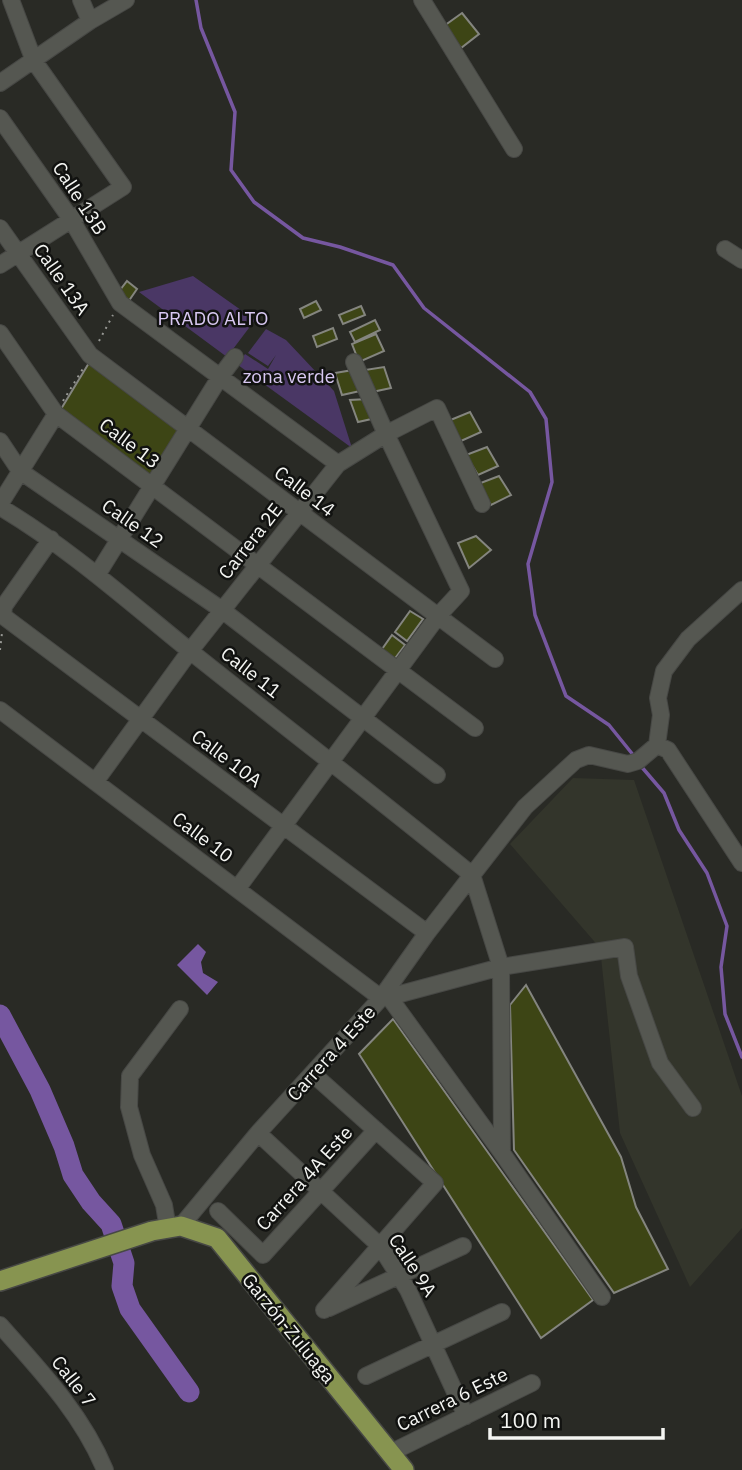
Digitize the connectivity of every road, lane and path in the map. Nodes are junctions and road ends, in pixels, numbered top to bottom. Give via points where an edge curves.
1 (11, 0) edge
2 (81, 0) edge
3 (126, 0) edge
4 (422, 0) edge
5 (90, 21) junction
6 (34, 61) junction
7 (0, 83) edge
8 (0, 118) edge
9 (514, 149) dead end
10 (71, 219) junction
11 (0, 228) edge
12 (725, 249) dead end
13 (17, 252) junction
14 (742, 260) edge
15 (0, 265) edge
16 (0, 333) edge
17 (90, 355) joint
18 (235, 357) dead end
19 (354, 362) dead end
20 (220, 377) junction
21 (56, 414) junction
22 (188, 429) junction
23 (386, 434) junction
24 (0, 441) edge
25 (338, 464) junction
26 (20, 471) junction
27 (152, 486) junction
28 (482, 504) dead end
29 (0, 506) edge
30 (299, 512) junction
31 (51, 539) junction
32 (119, 539) junction
33 (258, 565) junction
34 (97, 575) junction
35 (742, 590) edge
36 (222, 610) junction
37 (438, 616) junction
38 (190, 651) junction
39 (495, 659) dead end
40 (397, 670) junction
41 (0, 710) edge
42 (362, 717) junction
43 (141, 719) junction
44 (475, 728) dead end
45 (657, 744) junction
46 (330, 760) junction
47 (437, 775) dead end
48 (95, 782) junction
49 (283, 825) junction
50 (742, 863) edge
51 (472, 874) junction
52 (237, 889) junction
53 (427, 933) junction
54 (500, 967) junction
55 (385, 998) junction
56 (180, 1009) dead end
57 (313, 1074) junction
58 (693, 1108) dead end
59 (376, 1130) junction
60 (258, 1133) junction
61 (502, 1153) junction
62 (320, 1192) junction
63 (218, 1211) dead end
64 (167, 1229) junction
65 (463, 1246) dead end
66 (380, 1247) junction
67 (398, 1276) junction
68 (0, 1281) edge
69 (602, 1297) dead end
70 (502, 1312) dead end
71 (0, 1325) edge
72 (433, 1345) junction
73 (366, 1376) dead end
74 (532, 1382) dead end
75 (466, 1416) junction
76 (390, 1453) junction
77 (105, 1470) edge
78 (404, 1470) edge

1 - 6 street
2 - 5 street
3 - 5 street
4 - 9 street
5 - 6 street
6 - 7 street
6 - 10 street via 122,187
8 - 10 street, Calle 13B
10 - 13 street
10 - 20 street, Calle 13B via 120,303
11 - 13 street, Calle 13A
12 - 14 street
13 - 15 street
13 - 17 street, Calle 13A
16 - 21 street, Calle 13
17 - 22 street, Calle 14
18 - 20 street
19 - 23 street
20 - 22 street
20 - 25 street
21 - 26 street
21 - 27 street, Calle 13
22 - 27 street
22 - 30 street, Calle 14
23 - 25 street, Carrera 2E
23 - 28 street, Carrera 2E via 437,408
23 - 37 street via 461,592
24 - 26 street
25 - 30 street, Carrera 2E
26 - 29 street
26 - 32 street, Calle 12
27 - 32 street
27 - 33 street, Calle 13
29 - 31 street, Calle 11
30 - 33 street, Carrera 2E
30 - 37 street, Calle 14
31 - 34 street, Calle 11
31 - 43 street, Calle 10A via 4,606 3,616
32 - 34 street
32 - 36 street, Calle 12
33 - 36 street, Carrera 2E
33 - 40 street, Calle 13
34 - 38 street, Calle 11
35 - 45 street via 688,639 664,671
36 - 38 street, Carrera 2E
36 - 42 street, Calle 12
37 - 39 street, Calle 14
37 - 40 street
38 - 43 street, Carrera 2E
38 - 46 street, Calle 11
40 - 42 street
40 - 44 street, Calle 13
41 - 48 street, Calle 10
42 - 46 street
42 - 47 street, Calle 12
43 - 48 street, Carrera 2E
43 - 49 street, Calle 10A
45 - 50 street via 668,750
45 - 51 street, Carrera 4 Este via 628,764 589,755 576,760 525,807
46 - 49 street
46 - 51 street, Calle 11
48 - 52 street, Calle 10
49 - 52 street
49 - 53 street, Calle 10A
51 - 53 street, Carrera 4 Este
51 - 54 street
52 - 55 street, Calle 10
53 - 55 street, Carrera 4 Este
54 - 55 street
54 - 58 street via 625,947 629,976 660,1063
54 - 61 street
55 - 57 street, Carrera 4 Este
55 - 61 street, Calle 10
56 - 64 street via 130,1076 129,1107 142,1155 164,1205
57 - 59 street
57 - 60 street, Carrera 4 Este
59 - 62 street, Carrera 4A Este
59 - 66 street via 435,1183
60 - 62 street, Calle 9A
60 - 64 street, Carrera 4 Este
61 - 69 street, Calle 10
62 - 63 street, Carrera 4A Este via 263,1255
62 - 66 street, Calle 9A
64 - 68 main road
64 - 76 main road, Garzón-Zuluaga via 217,1238
65 - 67 street
66 - 67 street, Calle 9A
66 - 67 street via 324,1311
67 - 72 street, Calle 9A
70 - 72 street
71 - 77 street, Calle 7 via 73,1411
72 - 73 street
72 - 75 street, Calle 9A
74 - 75 street, Carrera 6 Este
75 - 76 street, Carrera 6 Este
76 - 78 main road, Garzón-Zuluaga

